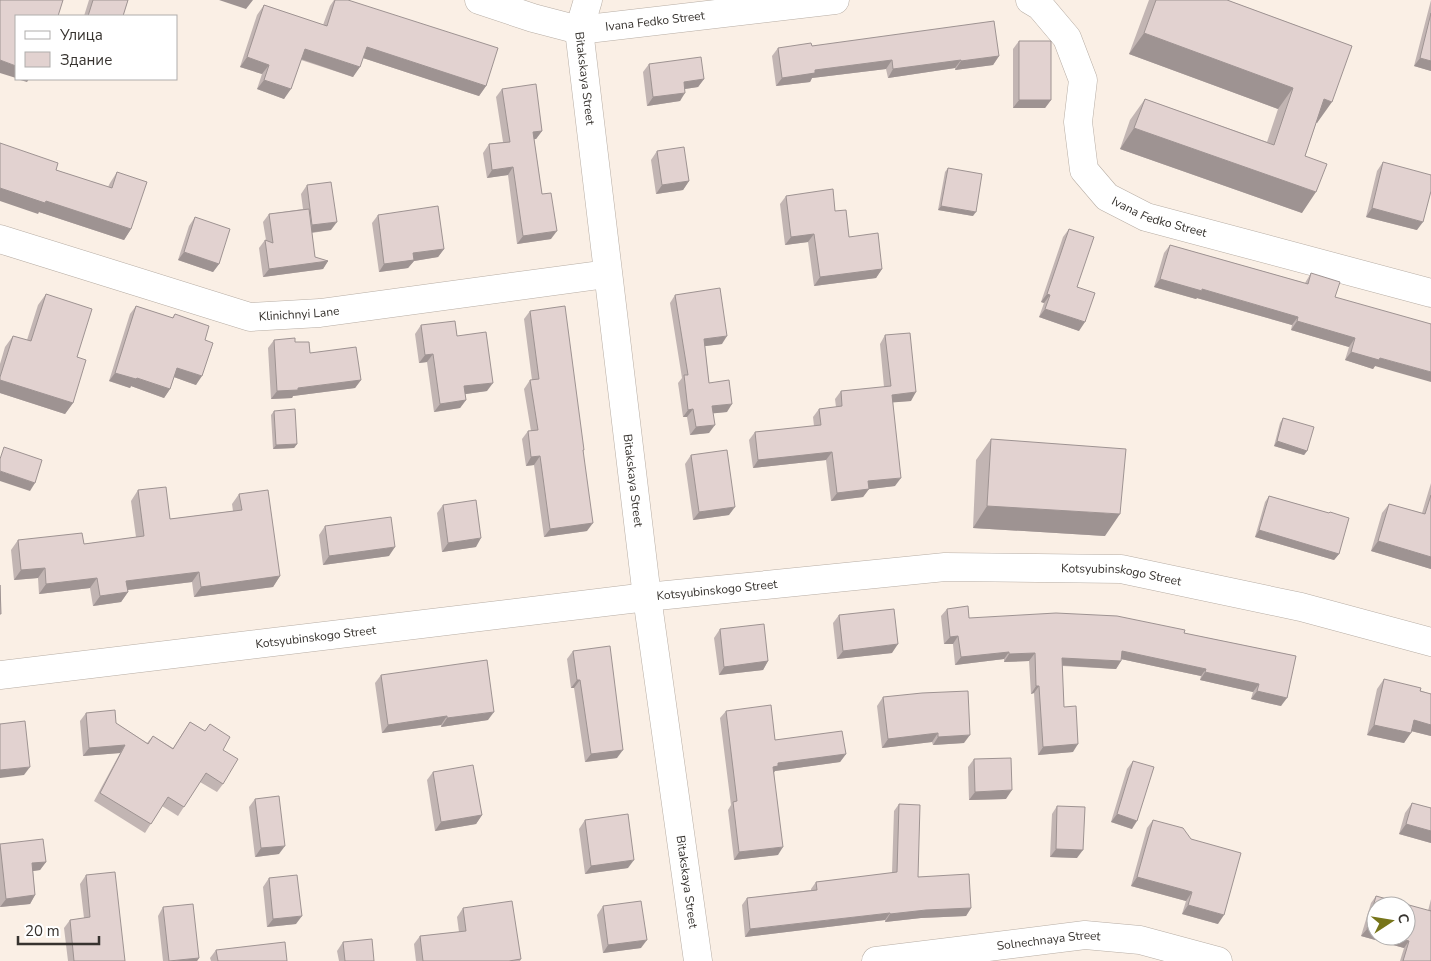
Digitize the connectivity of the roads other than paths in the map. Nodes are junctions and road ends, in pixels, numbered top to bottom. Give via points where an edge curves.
1 (479, 0) edge
2 (588, 0) edge
3 (836, 0) edge
4 (1030, 0) edge
5 (579, 30) junction
6 (2, 246) edge
7 (607, 274) junction
8 (1431, 293) edge
9 (647, 597) junction
10 (1431, 642) edge
11 (0, 675) edge
12 (698, 961) edge
13 (876, 961) edge
14 (1218, 961) edge

1 - 5 street, Ivana Fedko Street
2 - 5 street, Bitakskaya Street
3 - 5 street, Ivana Fedko Street
4 - 8 street, Ivana Fedko Street via 1040,6 1067,38 1082,80 1078,122 1084,170 1108,197 1146,217
5 - 7 street, Bitakskaya Street
6 - 7 street, Klinichnyi Lane via 250,317 320,313
7 - 9 street, Bitakskaya Street
9 - 10 street, Kotsyubinskogo Street via 945,567 1121,569 1301,607
9 - 11 street, Kotsyubinskogo Street
9 - 12 street, Bitakskaya Street
13 - 14 street, Solnechnaya Street via 1085,935 1140,940

